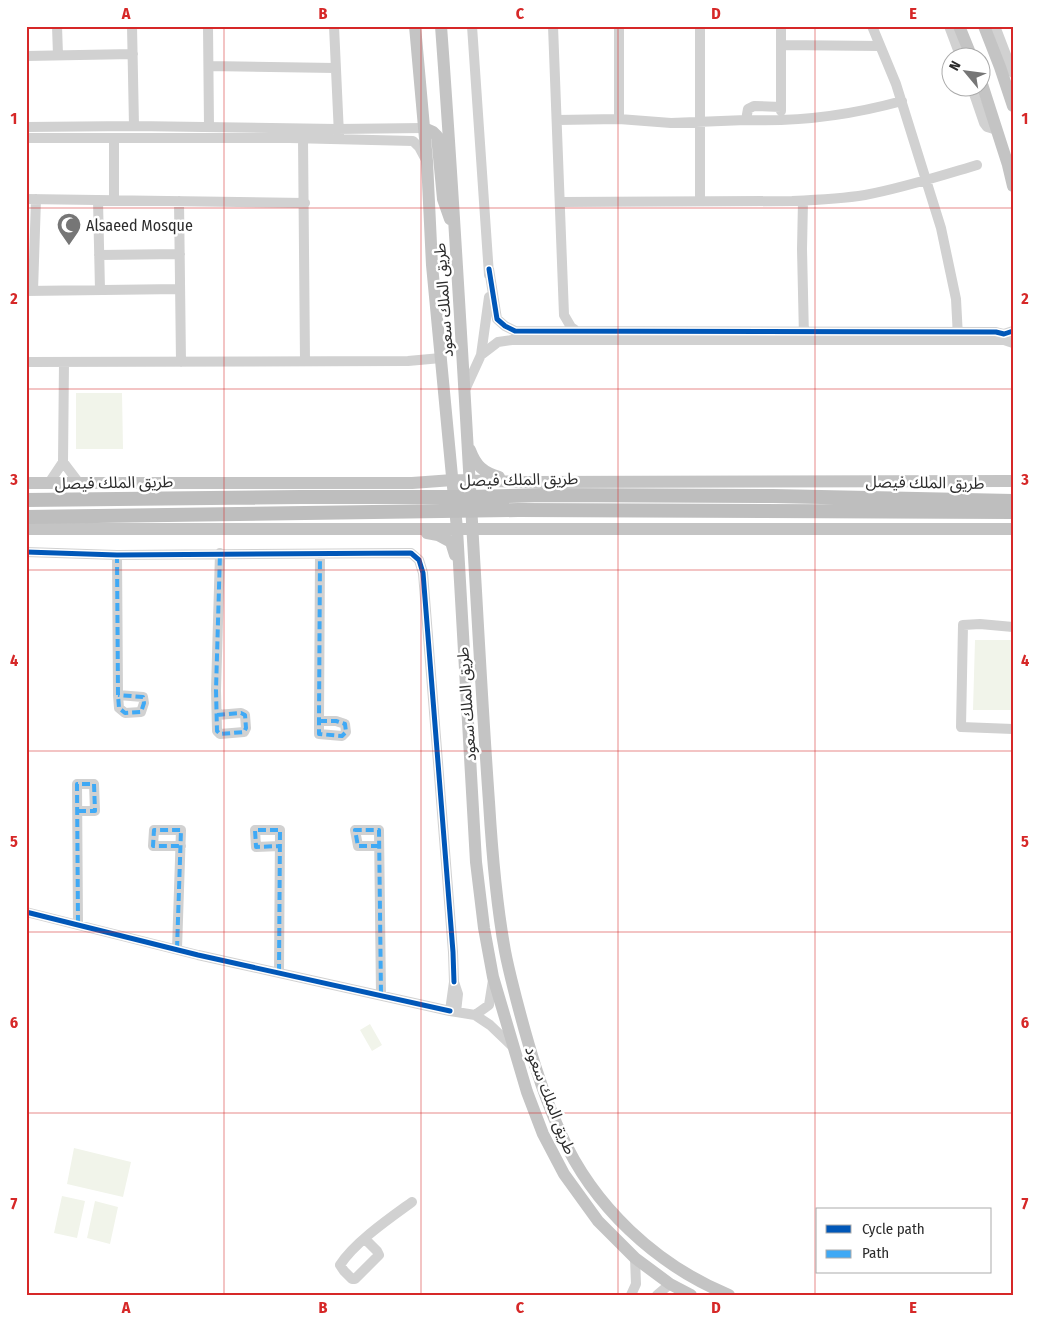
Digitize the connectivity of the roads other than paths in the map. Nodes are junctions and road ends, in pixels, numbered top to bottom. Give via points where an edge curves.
1 (57, 26) edge
2 (132, 26) edge
3 (208, 26) edge
4 (334, 26) edge
5 (415, 26) edge
6 (441, 26) edge
7 (472, 26) edge
8 (553, 26) edge
9 (619, 26) edge
10 (700, 26) edge
11 (781, 26) edge
12 (872, 26) edge
13 (949, 26) edge
14 (959, 26) edge
15 (984, 26) edge
16 (995, 26) edge
17 (781, 45) junction
18 (880, 46) junction
19 (958, 48) edge
20 (968, 48) edge
21 (133, 54) junction
22 (58, 55) junction
23 (26, 56) edge
24 (209, 66) junction
25 (335, 68) junction
26 (1013, 73) edge
27 (975, 98) edge
28 (987, 98) edge
29 (902, 101) junction
30 (1013, 106) edge
31 (781, 107) junction
32 (619, 119) junction
33 (557, 120) junction
34 (746, 120) junction
35 (780, 120) junction
36 (700, 123) junction
37 (134, 126) junction
38 (26, 127) edge
39 (209, 127) junction
40 (424, 128) junction
41 (997, 130) junction
42 (338, 134) junction
43 (26, 138) edge
44 (114, 138) junction
45 (303, 138) junction
46 (426, 161) junction
47 (976, 165) dead end
48 (927, 180) junction
49 (1013, 186) edge
50 (31, 199) edge
51 (98, 200) junction
52 (114, 200) junction
53 (179, 201) junction
54 (700, 201) junction
55 (803, 201) junction
56 (560, 202) junction
57 (305, 203) junction
58 (180, 254) junction
59 (99, 255) junction
60 (456, 258) junction
61 (489, 269) junction
62 (180, 289) junction
63 (100, 290) junction
64 (30, 291) edge
65 (564, 316) junction
66 (1013, 325) edge
67 (1013, 331) edge
68 (552, 332) junction
69 (578, 332) junction
70 (804, 336) junction
71 (958, 337) junction
72 (996, 337) junction
73 (1013, 342) edge
74 (1013, 348) edge
75 (481, 355) junction
76 (441, 358) junction
77 (305, 361) junction
78 (26, 362) edge
79 (64, 362) junction
80 (181, 362) junction
81 (465, 390) junction
82 (450, 440) junction
83 (467, 441) junction
84 (63, 462) junction
85 (453, 480) junction
86 (469, 480) junction
87 (1013, 481) edge
88 (427, 482) junction
89 (524, 482) junction
90 (49, 483) junction
91 (79, 483) junction
92 (412, 483) junction
93 (26, 484) edge
94 (26, 500) edge
95 (1013, 501) edge
96 (1013, 512) edge
97 (26, 517) edge
98 (407, 528) junction
99 (457, 529) junction
100 (1013, 529) edge
101 (26, 530) edge
102 (471, 530) junction
103 (522, 530) junction
104 (26, 552) edge
105 (220, 553) junction
106 (320, 554) junction
107 (117, 555) junction
108 (460, 582) junction
109 (475, 584) junction
110 (1013, 627) edge
111 (118, 695) dead end
112 (218, 715) dead end
113 (319, 721) dead end
114 (1013, 728) edge
115 (78, 810) dead end
116 (181, 846) dead end
117 (280, 846) dead end
118 (379, 846) dead end
119 (26, 912) edge
120 (78, 925) junction
121 (177, 949) junction
122 (279, 972) junction
123 (493, 976) junction
124 (381, 995) junction
125 (453, 1011) junction
126 (475, 1016) junction
127 (513, 1047) junction
128 (412, 1202) dead end
129 (365, 1239) dead end
130 (635, 1258) junction
131 (670, 1284) junction
132 (631, 1295) edge
133 (657, 1295) edge
134 (691, 1295) edge
135 (729, 1295) edge

1 - 22 street
2 - 21 street
3 - 24 street
4 - 25 street
5 - 40 main road, طريق الملك سعود
6 - 60 main road, طريق الملك سعود
7 - 61 street
8 - 33 street
9 - 32 street
10 - 36 street
11 - 17 street
12 - 18 street
13 - 19 street
14 - 20 main road
15 - 30 main road
16 - 26 street
17 - 18 street
17 - 31 street
18 - 29 street
21 - 22 street
21 - 37 street
22 - 23 street
24 - 25 street
24 - 39 street
25 - 42 street
27 - 41 street via 984,123
28 - 41 main road
29 - 35 street via 837,116
29 - 48 street
31 - 34 street via 754,106 748,109
31 - 35 street
32 - 33 street
32 - 36 street
33 - 56 street
34 - 35 street
34 - 36 street
36 - 54 street
37 - 38 street
37 - 39 street
39 - 42 street
40 - 42 street
40 - 46 main road, طريق الملك سعود
40 - 60 main road via 437,136 443,199
41 - 49 main road
42 - 45 street
42 - 46 street via 413,141
43 - 44 street
44 - 45 street
44 - 52 street
45 - 57 street
46 - 76 main road, طريق الملك سعود
47 - 48 street
48 - 55 street via 866,195
48 - 71 street via 954,290
50 - 51 street
50 - 64 street
51 - 52 street
51 - 59 street
52 - 53 street
53 - 57 street
53 - 58 street
54 - 55 street
54 - 56 street
55 - 70 street
56 - 65 street
57 - 77 street
58 - 59 street
58 - 62 street
59 - 63 street
60 - 81 main road, طريق الملك سعود
61 - 68 street via 494,309 500,323 514,331
61 - 75 street
62 - 63 street
62 - 80 street
63 - 64 street
65 - 68 street
65 - 69 street
66 - 72 street
67 - 72 street
68 - 69 street
69 - 70 street
70 - 71 street
70 - 75 street via 512,340 498,342
71 - 72 street
72 - 73 street
72 - 74 street
75 - 81 street
76 - 77 street
76 - 82 main road, طريق الملك سعود
77 - 80 street
78 - 79 street
79 - 80 street
79 - 84 street
81 - 83 main road, طريق الملك سعود
82 - 85 main road, طريق الملك سعود
82 - 88 main road via 446,464
83 - 86 main road, طريق الملك سعود
83 - 89 main road via 475,462 487,473
84 - 90 street
84 - 91 street
85 - 86 main road
85 - 88 main road
85 - 99 main road, طريق الملك سعود
86 - 89 main road
86 - 102 main road, طريق الملك سعود
87 - 89 main road
88 - 92 main road
89 - 103 main road via 501,487 496,491 494,501 500,521
90 - 91 main road
90 - 93 main road
91 - 92 main road
92 - 98 main road via 430,486 437,494 438,515 432,524
94 - 95 highway, طريق الملك فيصل via 764,496
96 - 97 highway, طريق الملك فيصل via 518,510
98 - 99 main road
98 - 101 main road
98 - 108 main road via 438,535 451,542
99 - 102 main road
99 - 108 main road, طريق الملك سعود
100 - 103 main road
102 - 103 main road
102 - 109 main road, طريق الملك سعود
103 - 109 main road via 486,535 480,548
104 - 107 street
105 - 106 street
105 - 107 street
105 - 112 street
106 - 113 street
106 - 125 street via 411,553 419,560 423,573 454,982
107 - 111 street
108 - 123 main road, طريق الملك سعود via 476,862
109 - 135 main road, طريق الملك سعود via 494,866 505,952 545,1095 562,1137 600,1198 648,1247 668,1262
110 - 114 street via 963,625 961,727
115 - 120 street
116 - 121 street
117 - 122 street
118 - 124 street
119 - 120 street
120 - 121 street
121 - 122 street
122 - 124 street
123 - 126 street via 489,1004
123 - 127 main road, طريق الملك سعود
124 - 125 street
125 - 126 street
126 - 127 street via 490,1025
127 - 130 main road, طريق الملك سعود via 543,1134 564,1174 598,1221
128 - 129 street
130 - 131 main road, طريق الملك سعود
130 - 132 street via 636,1284
131 - 133 street
131 - 134 main road, طريق الملك سعود

